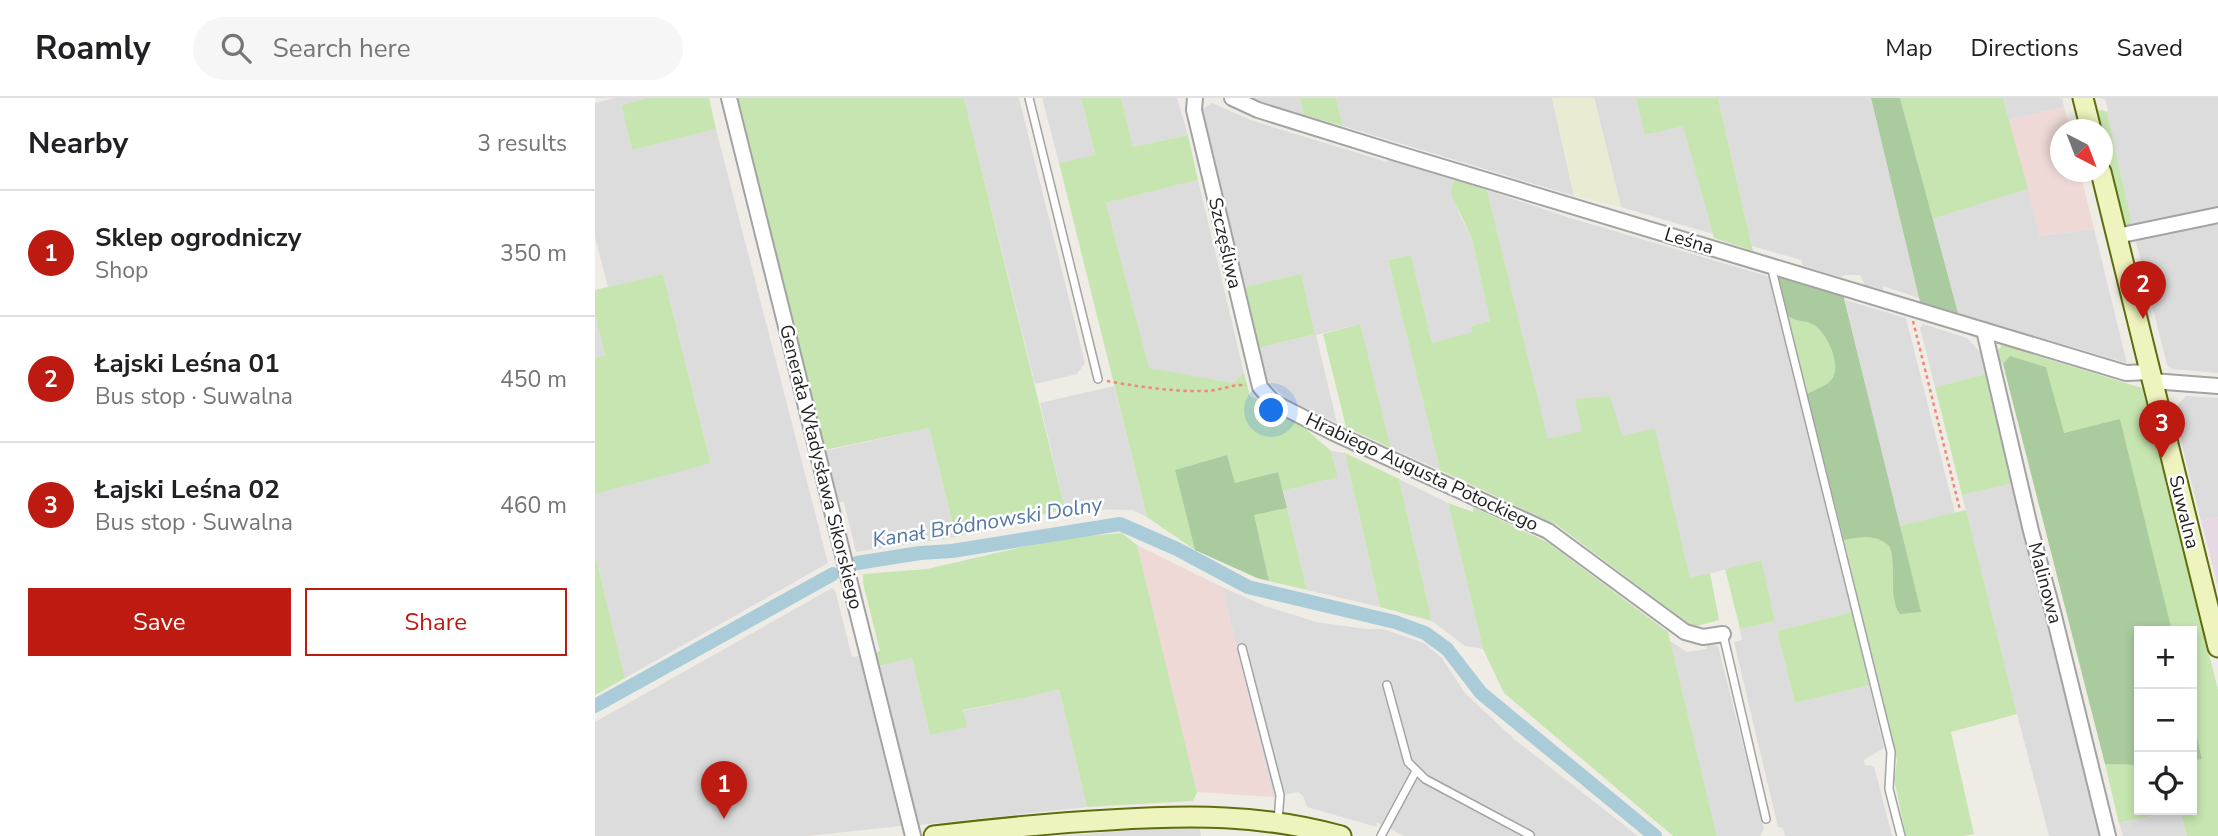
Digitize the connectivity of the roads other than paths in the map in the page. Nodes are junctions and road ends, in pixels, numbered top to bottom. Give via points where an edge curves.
1 (729, 98) edge
2 (1029, 98) edge
3 (1195, 98) edge
4 (1232, 98) edge
5 (2083, 98) edge
6 (2088, 119) edge
7 (2104, 182) edge
8 (2218, 215) edge
9 (2117, 236) junction
10 (1772, 266) junction
11 (1984, 330) junction
12 (2151, 376) junction
13 (1098, 379) road end
14 (2218, 386) edge
15 (1260, 387) joint
16 (1723, 634) joint
17 (2218, 647) edge
18 (1243, 648) dead end
19 (1387, 685) dead end
20 (1416, 771) junction
21 (1766, 819) dead end
22 (1278, 821) junction
23 (1530, 835) edge
24 (913, 836) edge
25 (934, 836) edge
26 (1341, 836) edge
27 (1381, 836) edge
28 (1901, 836) edge
29 (2108, 836) edge

1 - 24 street, Generała Władysława Sikorskiego
2 - 13 lane
3 - 15 street, Szczęśliwa via 1194,110
4 - 10 street, Leśna via 1258,110
5 - 6 street
7 - 9 street, Suwalna
8 - 9 street
9 - 12 street, Suwalna
10 - 11 street, Leśna
10 - 28 lane via 1891,752 1889,789
11 - 12 street, Leśna via 2126,373
11 - 29 street, Malinowa
12 - 14 street, Leśna
12 - 17 street, Suwalna
15 - 16 street, Hrabiego Augusta Potockiego via 1273,402 1334,433 1548,531 1685,632 1703,637
16 - 21 lane
18 - 22 lane via 1280,795
19 - 20 lane via 1408,762
20 - 23 lane
20 - 27 lane
22 - 25 street via 1166,816
22 - 26 street

